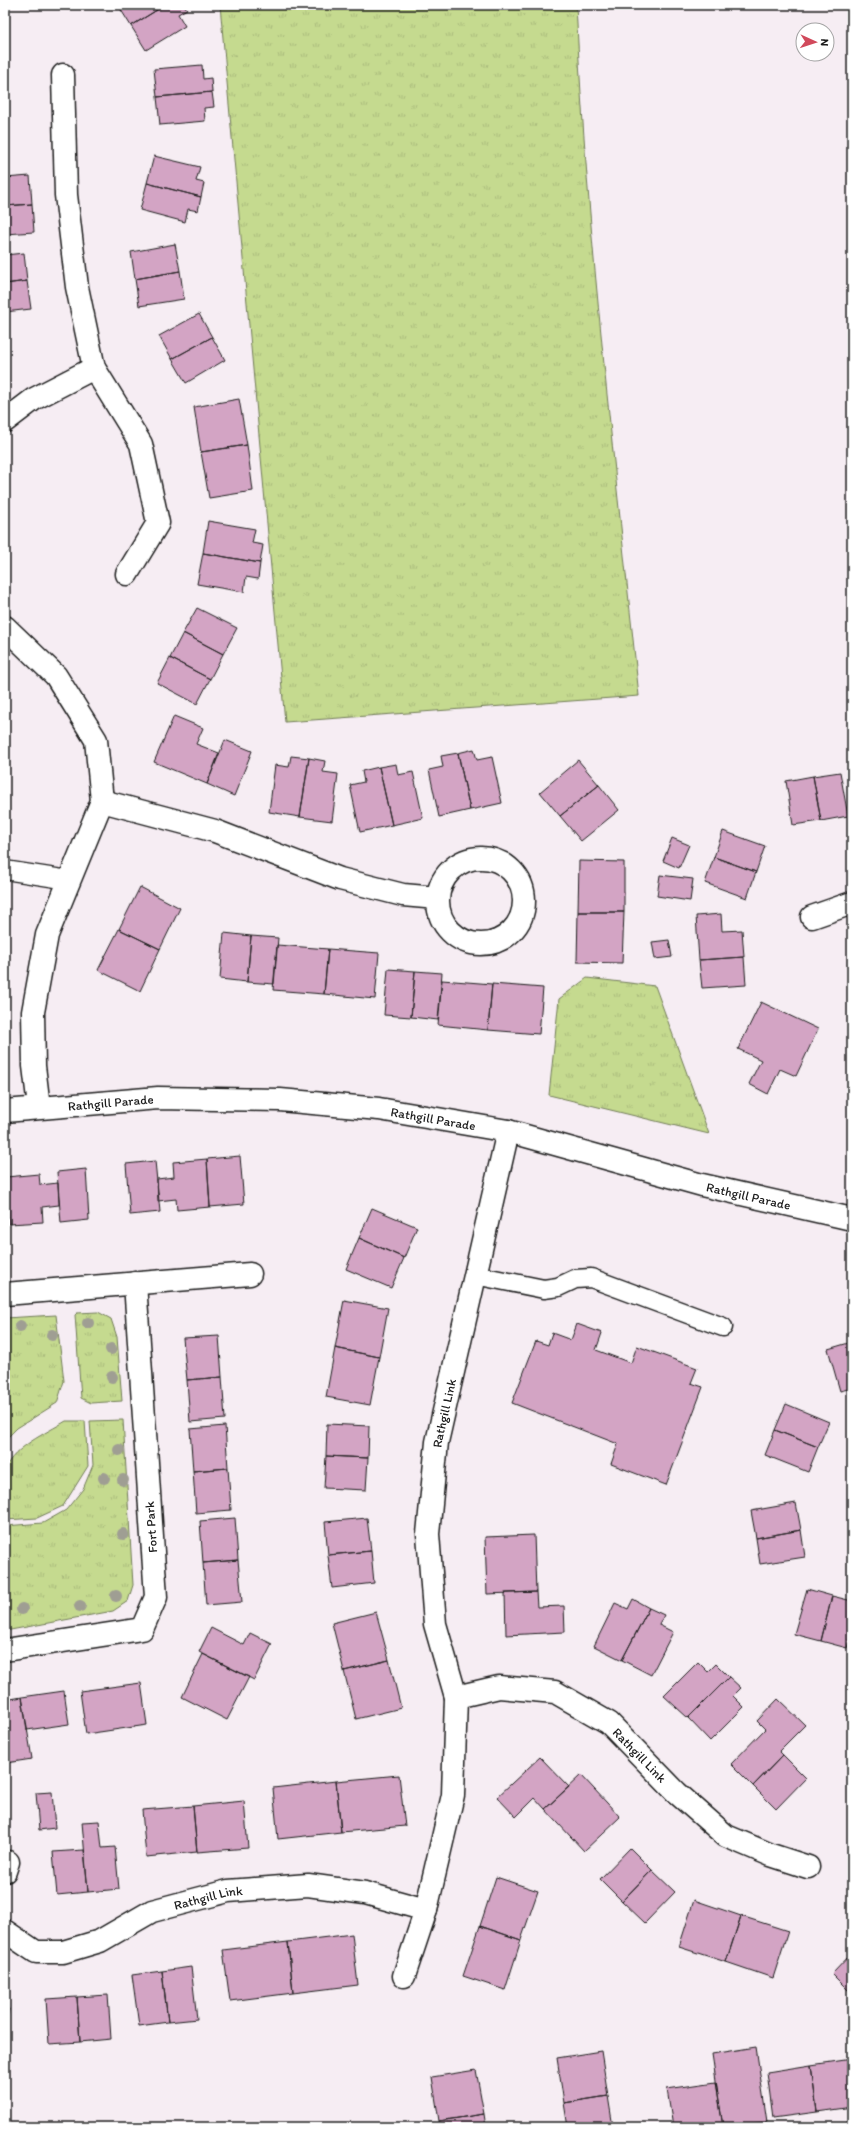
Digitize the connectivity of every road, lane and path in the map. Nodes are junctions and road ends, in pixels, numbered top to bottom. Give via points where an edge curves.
1 (63, 75) dead end
2 (94, 368) junction
3 (5, 421) edge
4 (127, 574) dead end
5 (5, 627) edge
6 (102, 801) junction
7 (5, 870) edge
8 (69, 880) junction
9 (437, 898) dead end
10 (852, 903) edge
11 (812, 917) dead end
12 (39, 1107) junction
13 (5, 1111) edge
14 (508, 1131) junction
15 (852, 1219) edge
16 (250, 1274) dead end
17 (475, 1275) junction
18 (135, 1283) junction
19 (5, 1294) edge
20 (723, 1326) dead end
21 (5, 1650) edge
22 (456, 1697) junction
23 (808, 1866) dead end
24 (426, 1910) junction
25 (5, 1931) edge
26 (404, 1976) dead end

1 - 2 street via 66,195 77,287
2 - 3 street via 34,399
2 - 4 street via 141,444 158,523
5 - 6 street via 56,676 96,740
6 - 8 street
6 - 9 street via 215,831 340,879 403,895
7 - 8 lane
8 - 12 street via 47,935 33,1012 34,1066
10 - 11 street
12 - 13 street, Rathgill Parade
12 - 14 street, Rathgill Parade via 158,1098 280,1100 379,1109
14 - 15 street, Rathgill Parade via 702,1185
14 - 17 street, Rathgill Link
16 - 18 street
17 - 20 lane via 544,1289 558,1287 575,1279 590,1278
17 - 22 street, Rathgill Link via 437,1442 428,1534 435,1624
18 - 19 street
18 - 21 street, Fort Park via 156,1597 142,1629
22 - 23 street, Rathgill Link via 499,1687 555,1692 609,1723 677,1793 726,1836 771,1855
22 - 24 street, Rathgill Link via 453,1796
24 - 25 street, Rathgill Link via 365,1893 308,1885 228,1891 152,1911 100,1941 63,1952 36,1952
24 - 26 street, Rathgill Link

